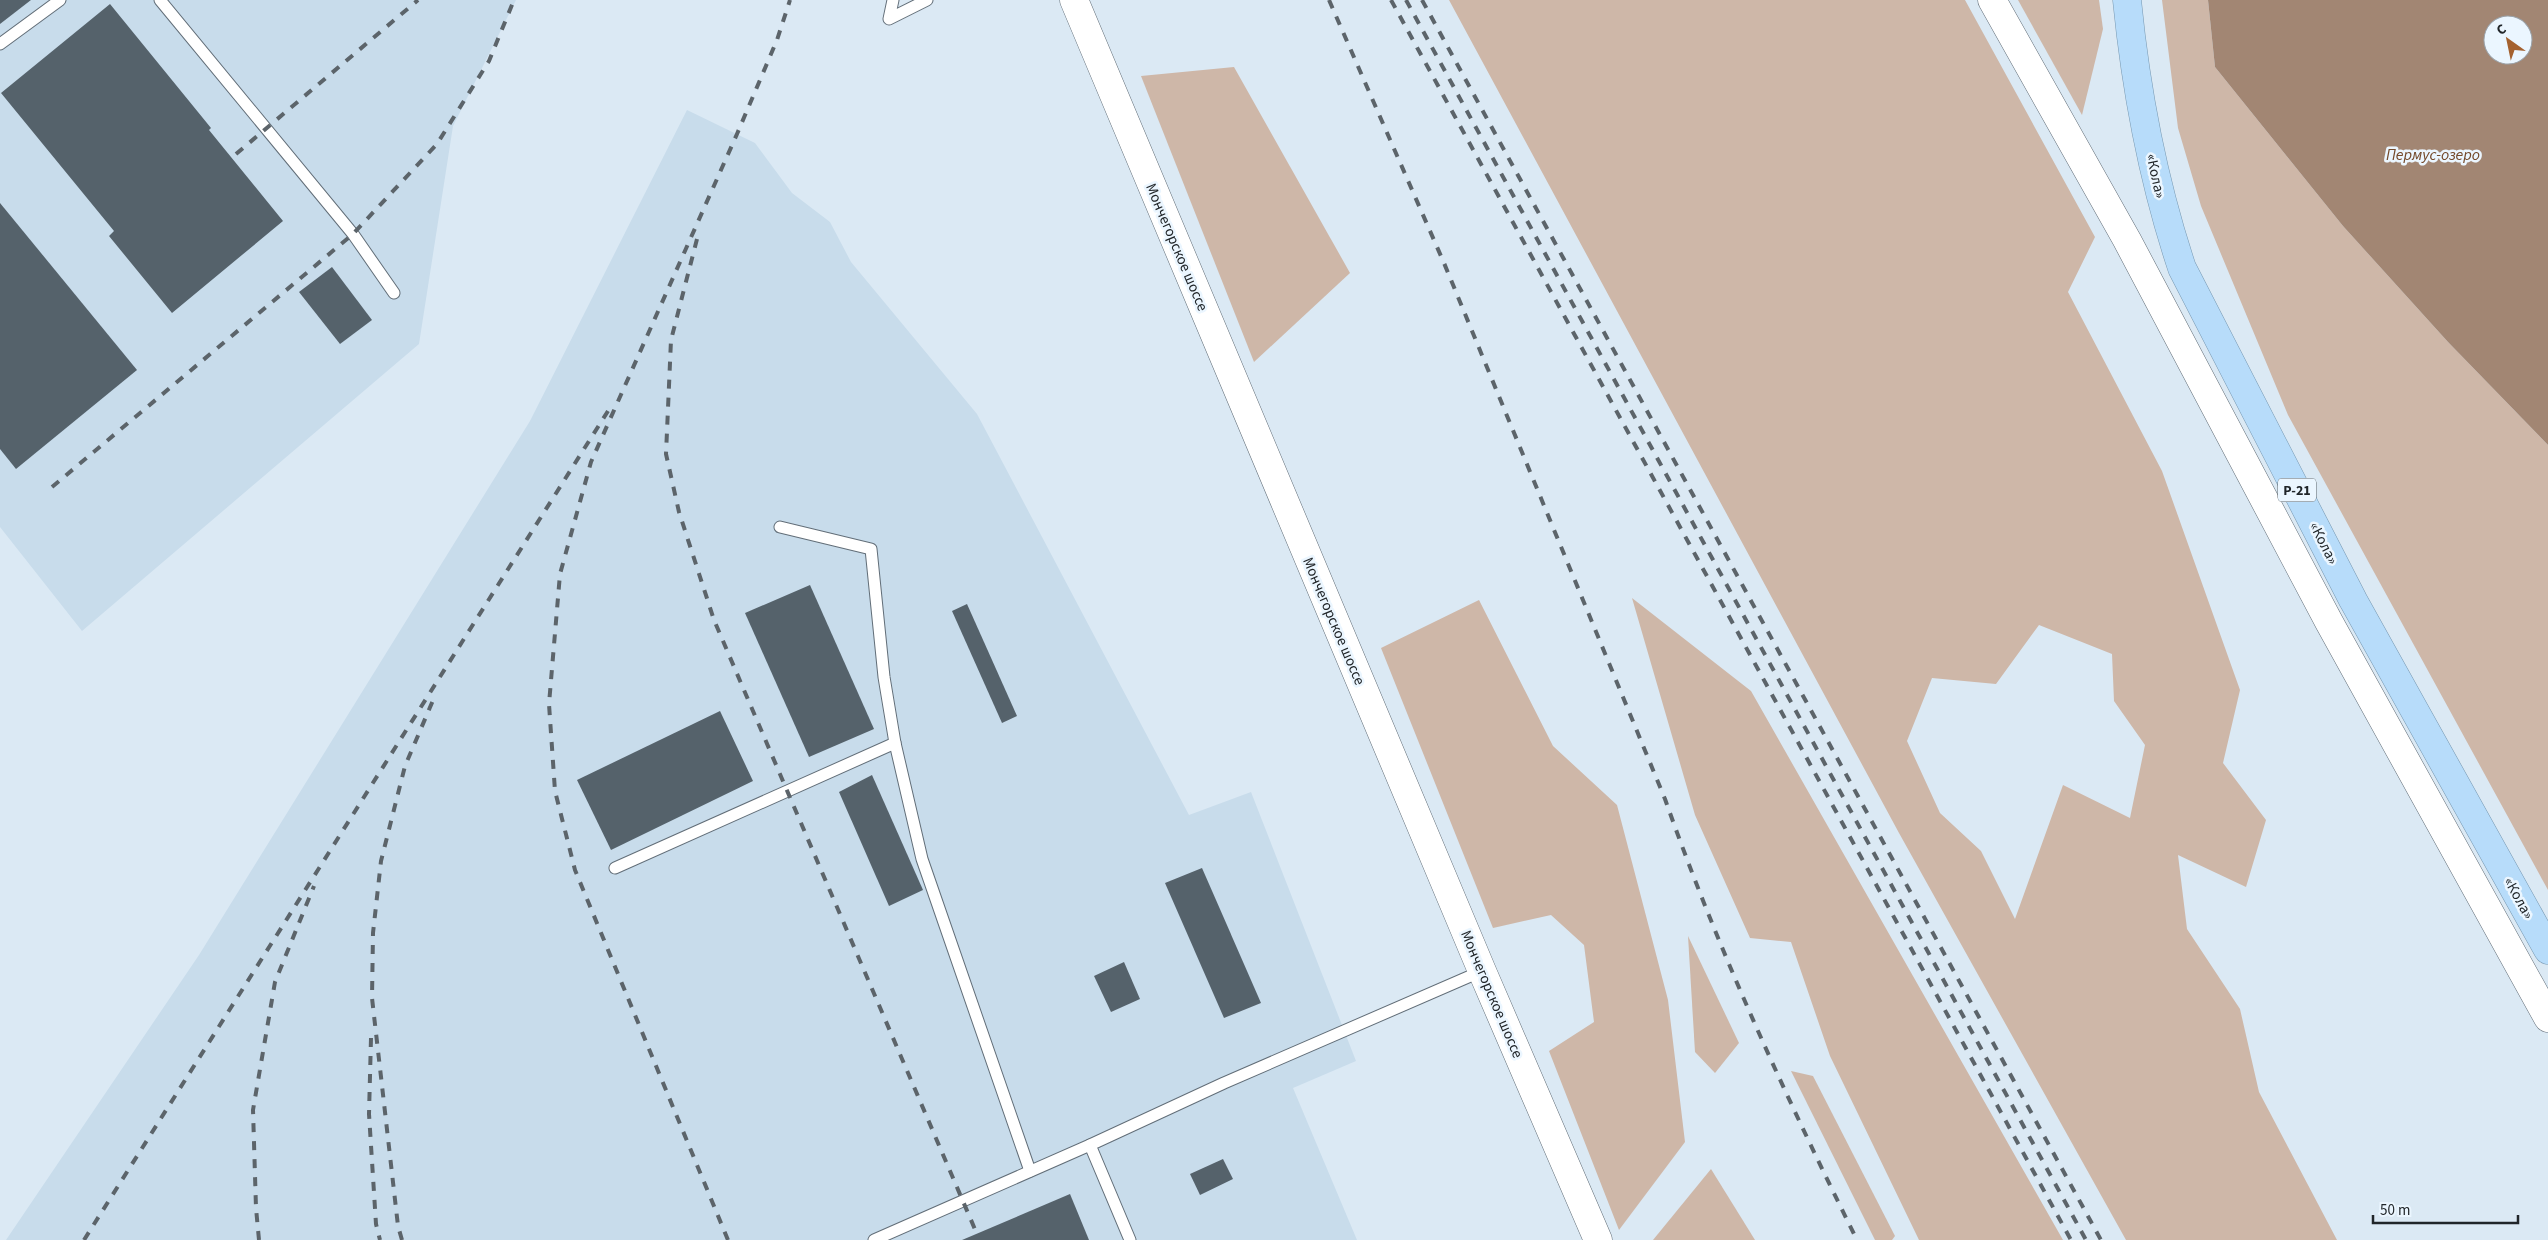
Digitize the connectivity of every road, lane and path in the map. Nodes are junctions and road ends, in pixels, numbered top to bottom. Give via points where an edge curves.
1 (60, 0) edge
2 (160, 0) edge
3 (893, 0) edge
4 (927, 0) edge
5 (1074, 0) edge
6 (1992, 0) edge
7 (2126, 0) edge
8 (0, 44) edge
9 (394, 293) dead end
10 (780, 527) dead end
11 (895, 743) junction
12 (615, 868) dead end
13 (2548, 950) edge
14 (1482, 971) junction
15 (2548, 1018) edge
16 (1090, 1145) junction
17 (1030, 1171) junction
18 (874, 1240) edge
19 (1130, 1240) edge
20 (1598, 1240) edge

1 - 8 lane
2 - 9 lane via 353,234
3 - 4 lane via 889,19
5 - 14 street, Мончегорское шоссе
6 - 15 street via 2128,240 2329,622
7 - 13 highway, «Кола» / Р-21 via 2136,82 2165,216 2182,268 2353,600
10 - 11 lane via 871,549 884,678
11 - 12 lane
11 - 17 lane via 922,859
14 - 16 lane
14 - 20 street, Мончегорское шоссе
16 - 17 lane
16 - 19 lane
17 - 18 lane

